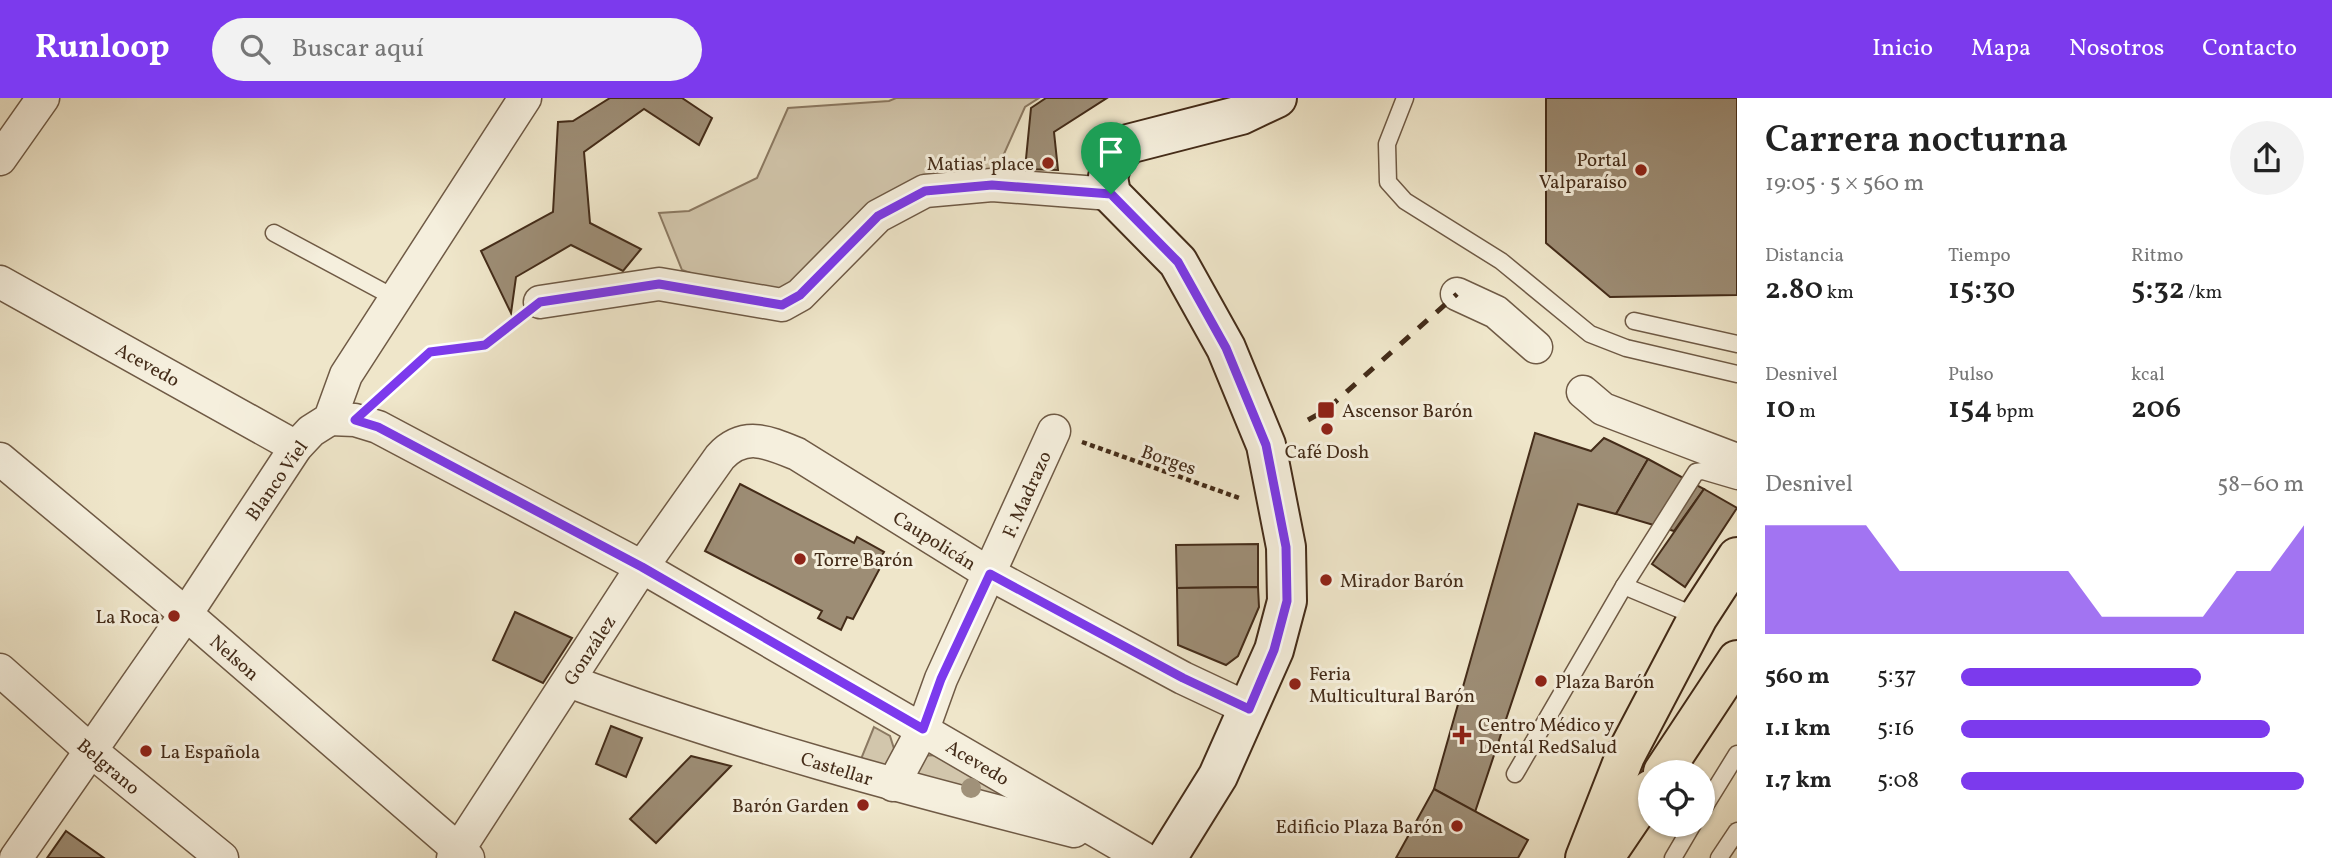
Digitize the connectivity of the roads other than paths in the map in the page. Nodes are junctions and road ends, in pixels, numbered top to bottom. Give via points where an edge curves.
1 (43, 98) edge
2 (525, 98) edge
3 (1277, 98) edge
4 (1405, 98) edge
5 (0, 159) edge
6 (1111, 194) junction
7 (274, 233) dead end
8 (0, 283) edge
9 (1457, 294) dead end
10 (395, 298) junction
11 (540, 302) road end
12 (1634, 321) dead end
13 (1737, 344) edge
14 (1536, 347) dead end
15 (1737, 374) edge
16 (1583, 393) dead end
17 (343, 420) junction
18 (1054, 431) road end
19 (730, 445) joint
20 (296, 447) junction
21 (0, 459) edge
22 (1737, 460) edge
23 (1737, 481) edge
24 (1736, 557) edge
25 (642, 567) junction
26 (990, 574) junction
27 (1624, 586) junction
28 (186, 614) junction
29 (1698, 617) junction
30 (0, 670) edge
31 (1732, 672) edge
32 (569, 681) junction
33 (1249, 709) junction
34 (923, 729) junction
35 (90, 750) junction
36 (1737, 754) edge
37 (1671, 760) edge
38 (1515, 774) dead end
39 (893, 785) junction
40 (1715, 790) edge
41 (1638, 808) edge
42 (1737, 831) edge
43 (1685, 837) edge
44 (1109, 840) junction
45 (460, 855) edge
46 (16, 858) edge
47 (222, 858) edge
48 (1143, 858) edge
49 (1167, 858) edge
50 (1585, 858) edge
51 (1604, 858) edge
52 (1673, 858) edge
53 (1718, 858) edge

1 - 5 street
2 - 10 street
3 - 6 main road via 1241,115 1128,144 1113,161 1108,177
4 - 15 lane via 1387,144 1388,182 1405,201 1501,261 1590,334 1626,348
6 - 11 street via 992,185 925,191 878,216 800,295 782,305 659,284
6 - 33 main road via 1178,262 1219,335 1266,445 1286,547 1287,601 1274,650
7 - 10 lane
8 - 20 street, Acevedo
9 - 14 street via 1496,312
10 - 17 street via 345,375
12 - 13 lane
16 - 22 street via 1603,410
17 - 20 street, Blanco Viel via 311,431
17 - 25 street, Acevedo via 378,427
18 - 26 street, F. Madrazo
19 - 25 street, González
19 - 26 street, Caupolicán via 767,442 797,454
20 - 28 street, Blanco Viel
21 - 28 street, Nelson
23 - 27 lane via 1696,472
24 - 29 main road
25 - 32 street, González
25 - 34 street, Acevedo
26 - 33 street, Caupolicán
26 - 34 street, F. Madrazo
27 - 29 lane
27 - 38 lane
28 - 35 street, Blanco Viel
28 - 45 street, Nelson
29 - 50 main road via 1625,756
30 - 35 street, Belgrano
31 - 37 main road
32 - 39 street, Castellar via 667,718
32 - 45 street, González
33 - 49 main road via 1218,776
34 - 39 street, F. Madrazo
34 - 44 street, Acevedo
35 - 46 street, Blanco Viel
35 - 47 street, Belgrano
36 - 40 lane
39 - 44 street, Castellar
41 - 51 main road
42 - 53 lane
43 - 52 lane
44 - 48 street, Acevedo

